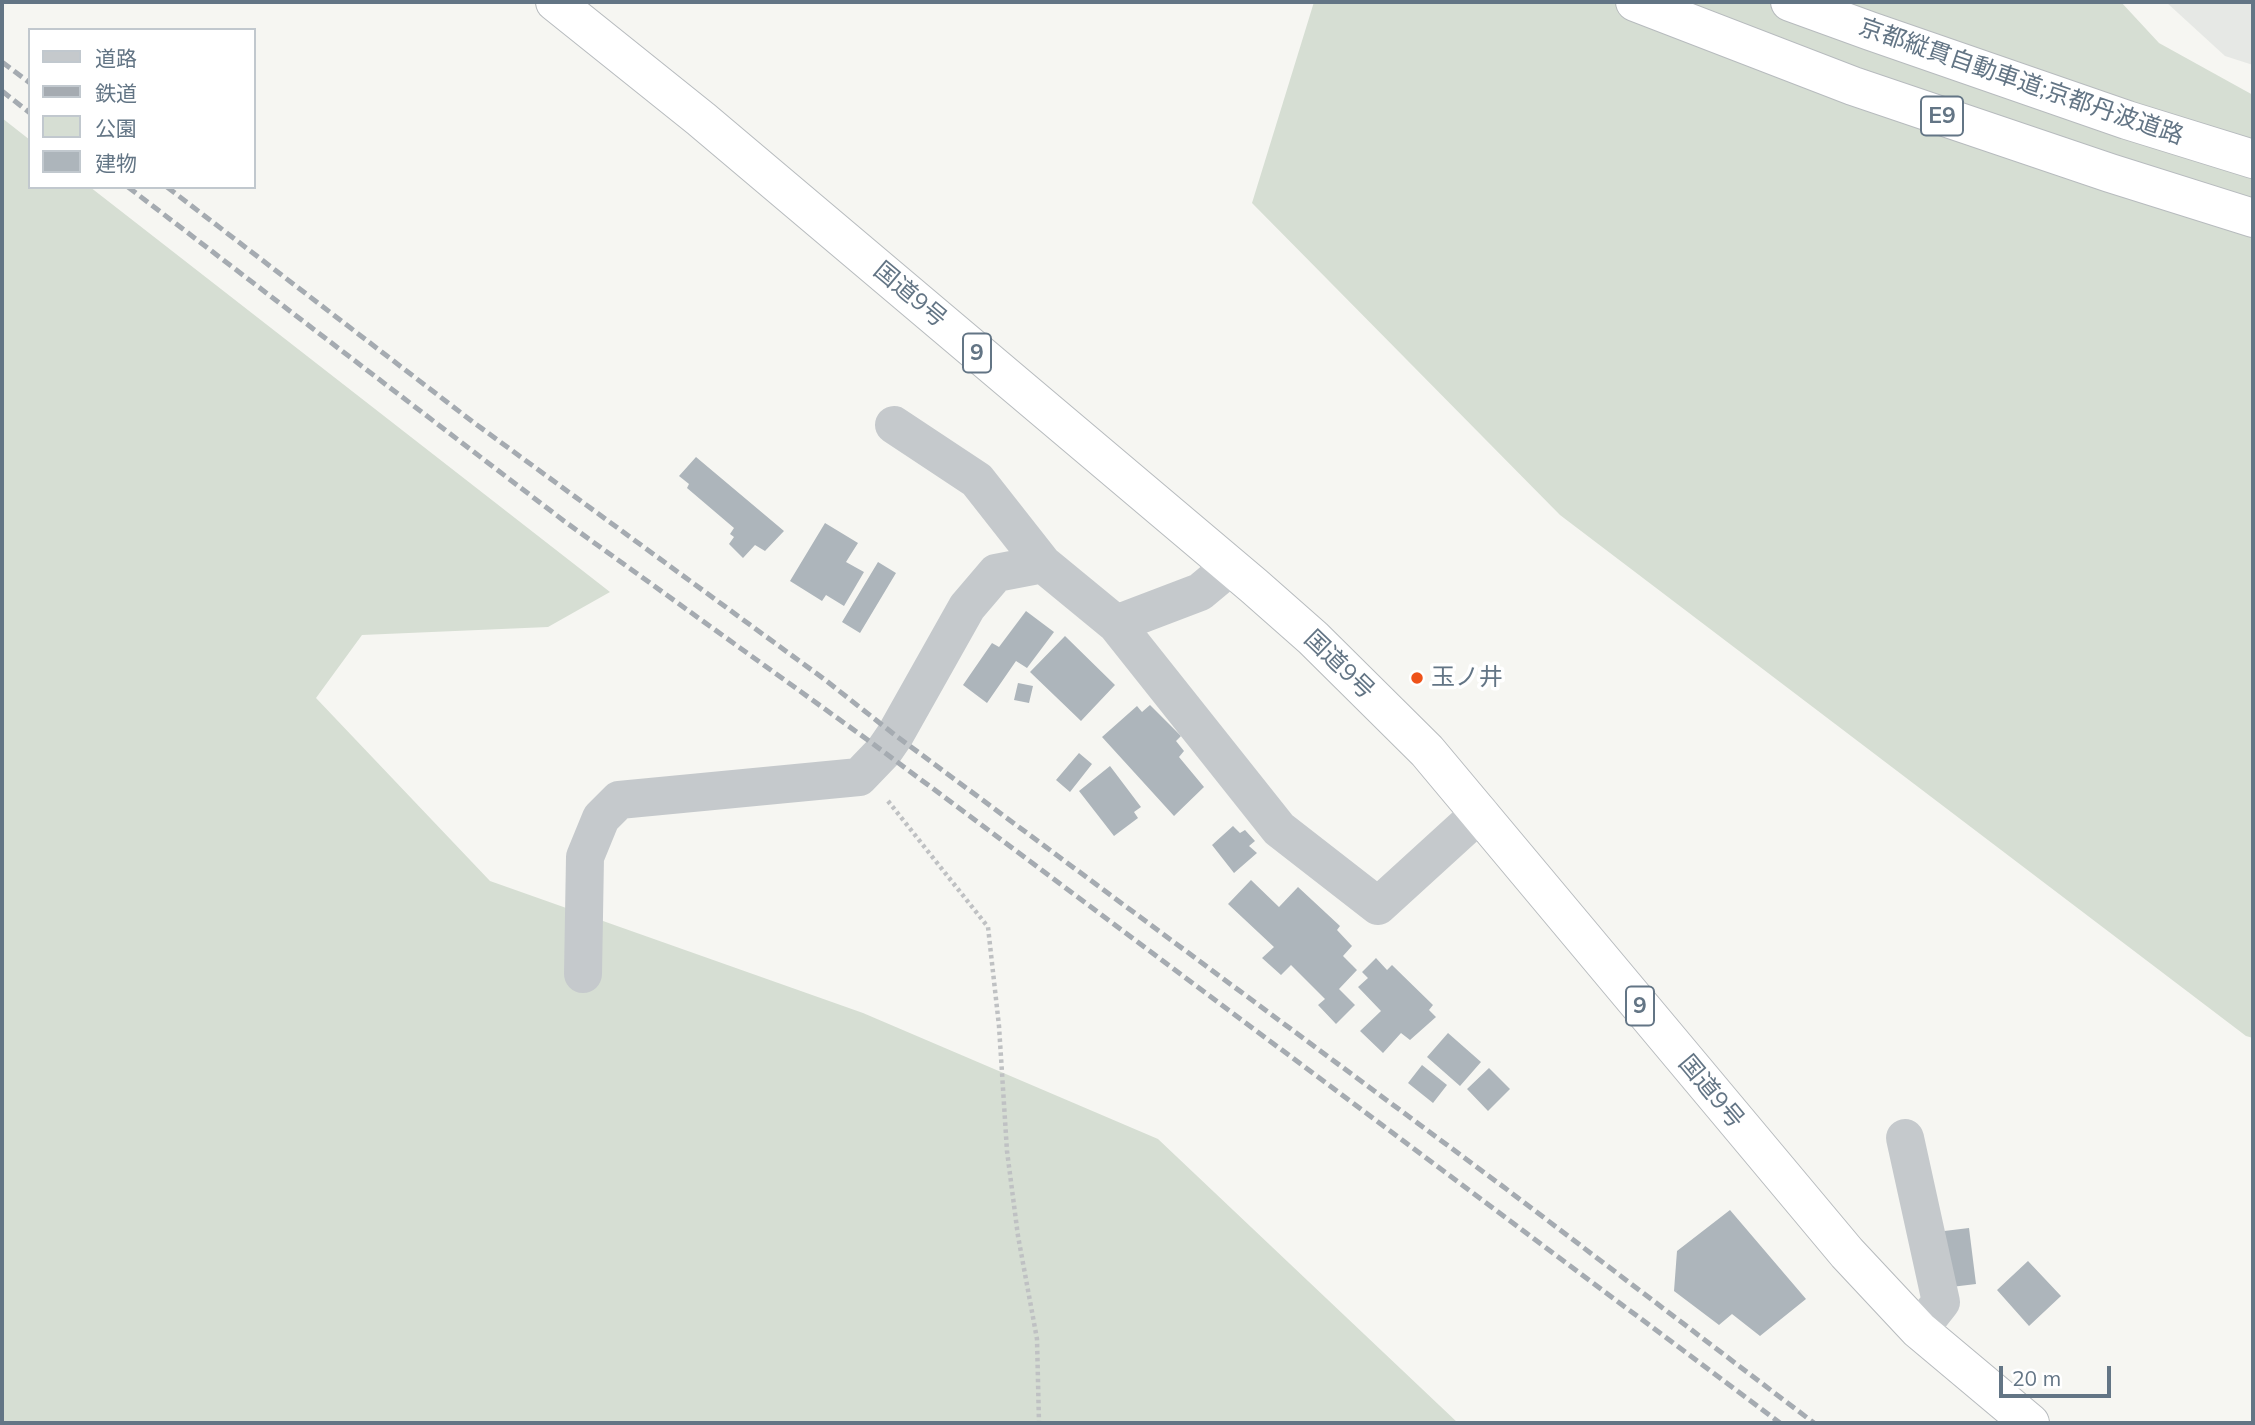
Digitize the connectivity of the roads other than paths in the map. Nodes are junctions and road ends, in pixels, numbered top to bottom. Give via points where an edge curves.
1 (555, 2) edge
2 (1635, 2) edge
3 (1790, 2) edge
4 (2253, 159) edge
5 (2253, 218) edge
6 (894, 425) dead end
7 (1043, 564) junction
8 (1230, 567) junction
9 (1116, 624) junction
10 (1480, 813) junction
11 (583, 974) dead end
12 (1905, 1138) dead end
13 (1919, 1330) junction
14 (2030, 1423) edge

1 - 8 highway, 国道9号 / 9 via 701,119
2 - 5 highway, E9 via 1853,86
3 - 4 highway, 京都縦貫自動車道;京都丹波道路 / E9
6 - 7 street via 977,480
7 - 9 street
7 - 11 street via 996,573 974,598 895,735 859,776 619,800 601,818 585,857
8 - 9 street via 1200,592
8 - 10 highway, 国道9号 / 9 via 1313,638 1427,751
9 - 10 street via 1279,829 1378,906
10 - 13 highway, 国道9号 / 9 via 1750,1140
12 - 13 street via 1941,1302
13 - 14 highway, 国道9号 / 9

